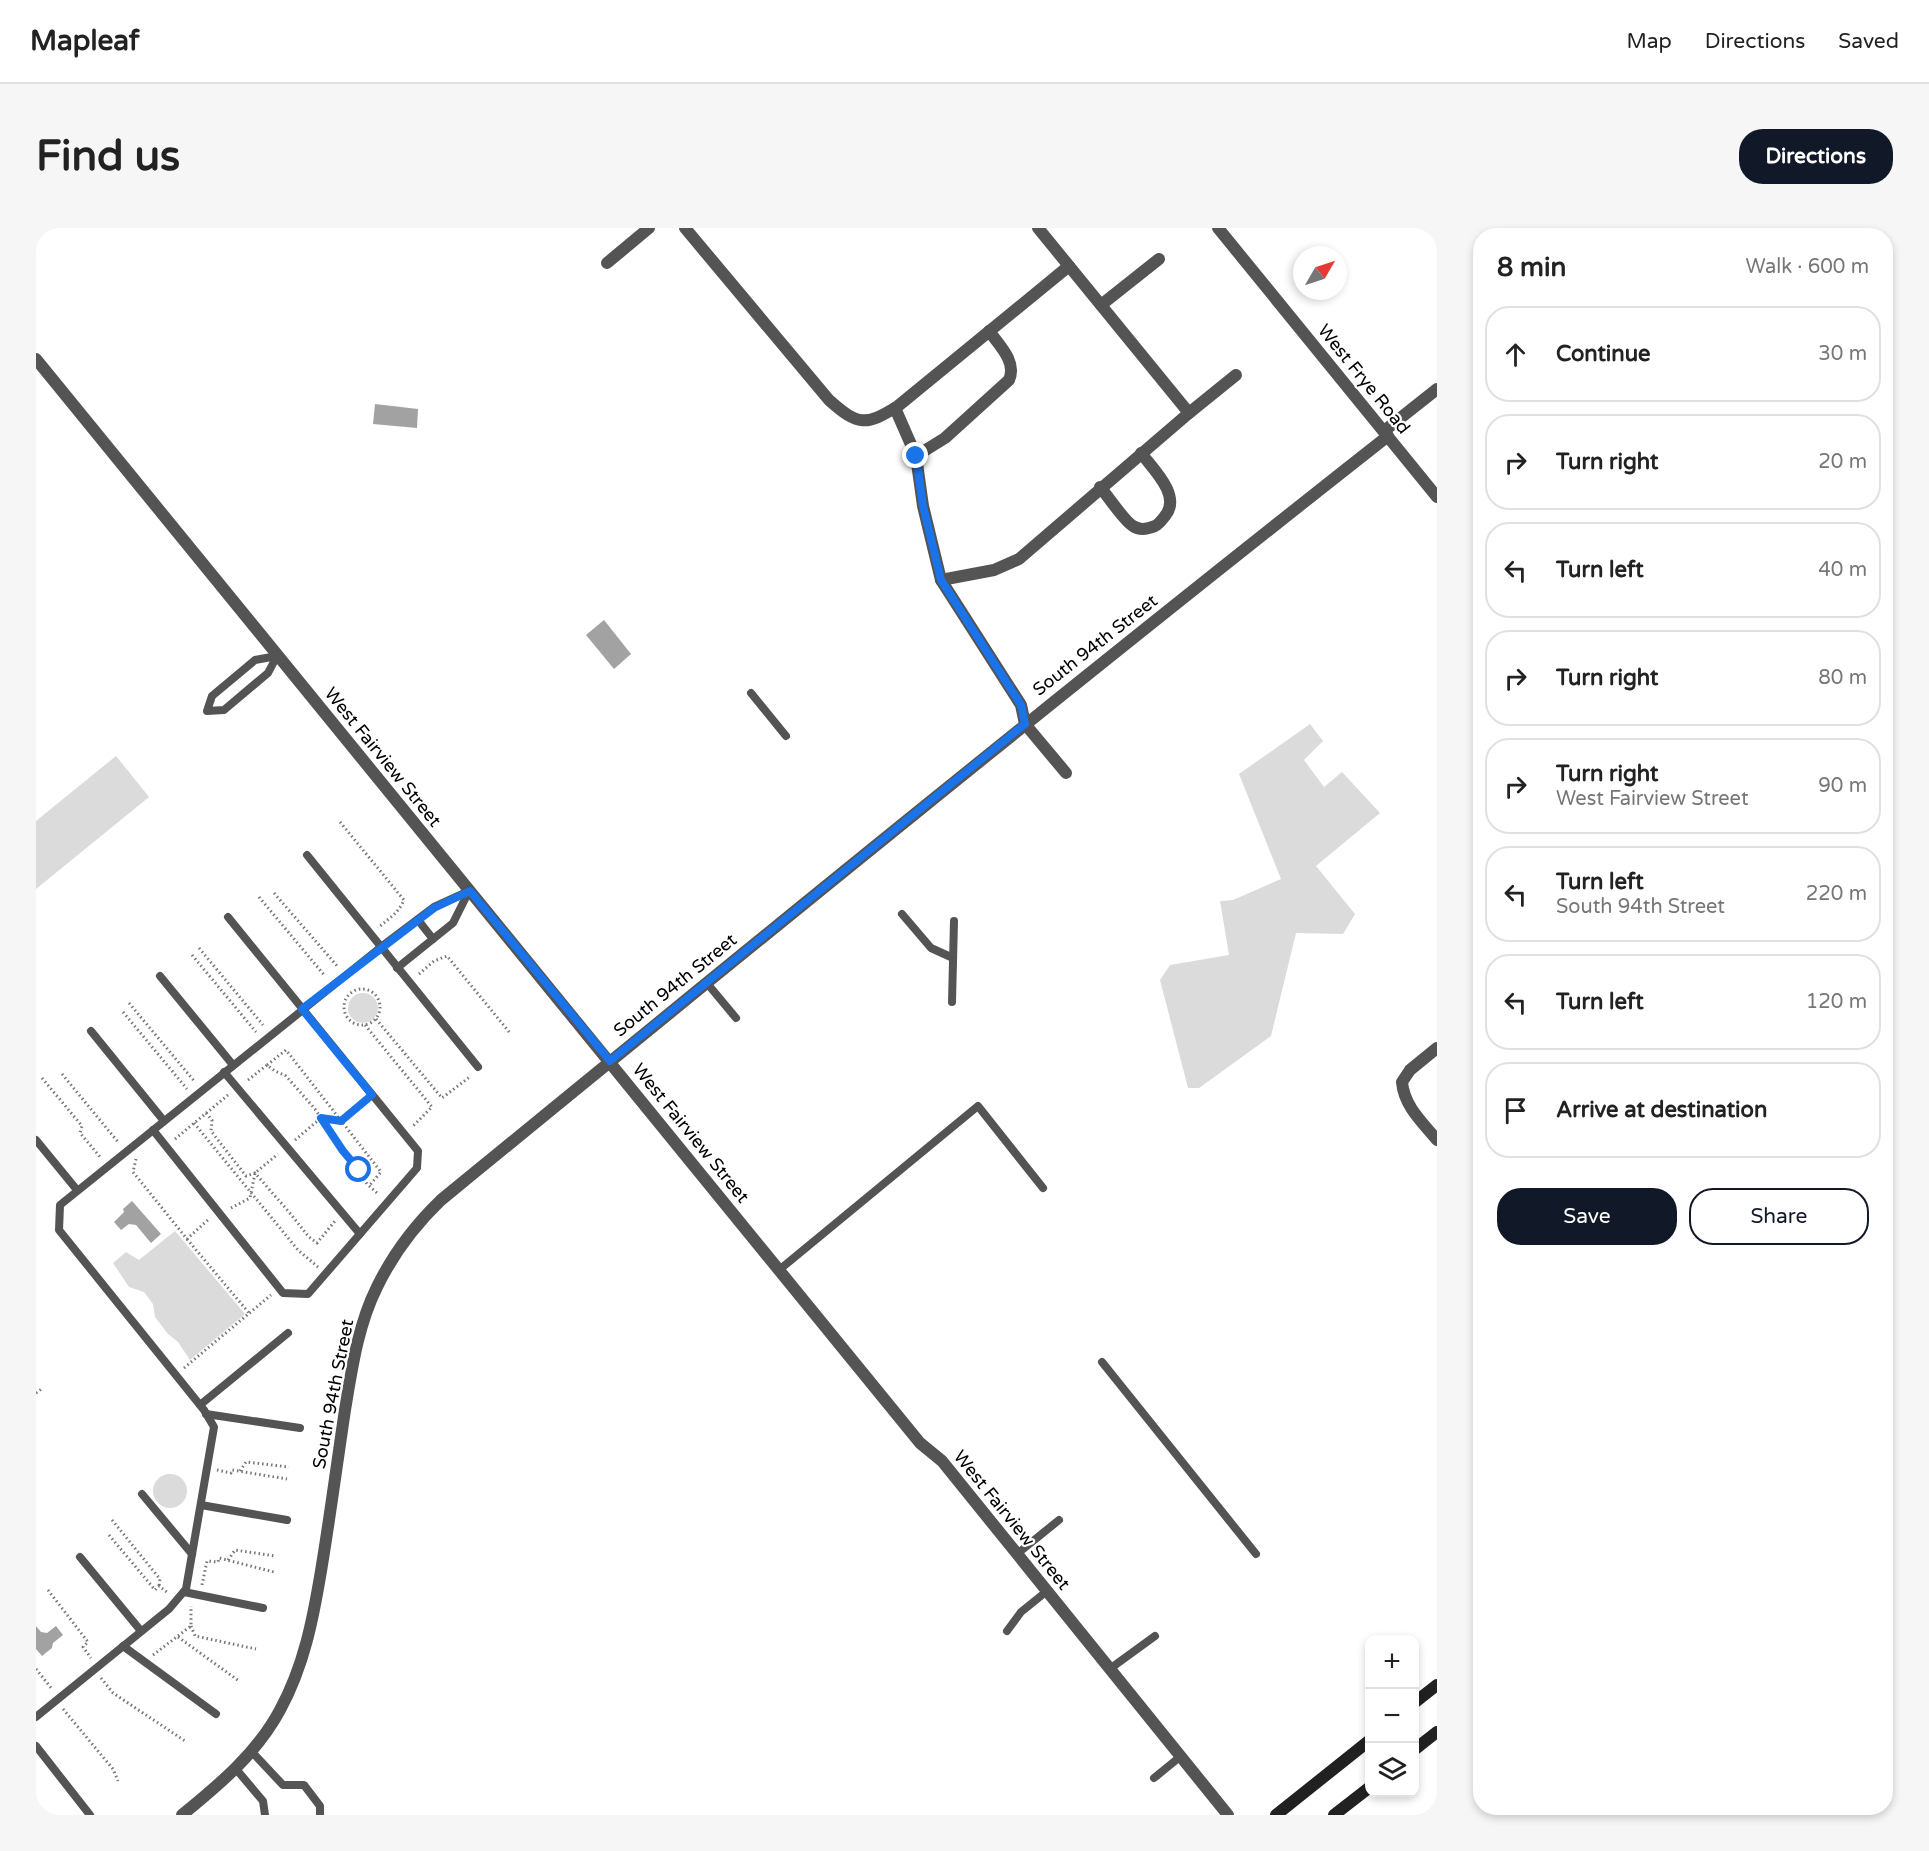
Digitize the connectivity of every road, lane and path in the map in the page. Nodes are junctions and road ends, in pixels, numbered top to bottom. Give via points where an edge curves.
1 (649, 228) edge
2 (685, 228) edge
3 (1038, 228) edge
4 (1218, 228) edge
5 (1159, 259) dead end
6 (607, 263) dead end
7 (1069, 266) junction
8 (1101, 305) junction
9 (989, 332) junction
10 (36, 359) edge
11 (1236, 375) dead end
12 (1437, 389) edge
13 (895, 408) junction
14 (1189, 413) junction
15 (1386, 433) junction
16 (1141, 453) junction
17 (916, 456) junction
18 (1100, 487) junction
19 (1437, 497) edge
20 (941, 580) junction
21 (277, 656) junction
22 (751, 693) dead end
23 (1025, 724) junction
24 (786, 736) dead end
25 (1066, 773) dead end
26 (340, 822) dead end
27 (307, 855) dead end
28 (470, 891) junction
29 (274, 893) dead end
30 (259, 897) dead end
31 (902, 914) dead end
32 (228, 917) dead end
33 (418, 920) junction
34 (954, 921) dead end
35 (371, 934) junction
36 (433, 939) junction
37 (381, 947) junction
38 (199, 948) dead end
39 (192, 955) dead end
40 (953, 958) junction
41 (398, 968) junction
42 (160, 976) dead end
43 (345, 976) junction
44 (409, 982) junction
45 (706, 982) junction
46 (333, 985) junction
47 (952, 1002) dead end
48 (129, 1003) dead end
49 (302, 1009) junction
50 (123, 1012) dead end
51 (736, 1018) dead end
52 (376, 1019) junction
53 (365, 1025) junction
54 (91, 1031) dead end
55 (510, 1033) dead end
56 (271, 1034) junction
57 (263, 1041) junction
58 (1437, 1048) edge
59 (610, 1061) junction
60 (233, 1065) junction
61 (267, 1065) junction
62 (478, 1067) joint
63 (224, 1072) junction
64 (62, 1074) dead end
65 (42, 1078) dead end
66 (237, 1088) junction
67 (202, 1090) junction
68 (372, 1095) junction
69 (193, 1097) junction
70 (206, 1113) junction
71 (321, 1118) junction
72 (341, 1121) junction
73 (162, 1122) junction
74 (194, 1123) junction
75 (153, 1130) junction
76 (404, 1134) junction
77 (36, 1140) edge
78 (1437, 1140) edge
79 (287, 1147) junction
80 (126, 1151) junction
81 (136, 1156) dead end
82 (107, 1166) junction
83 (255, 1173) junction
84 (369, 1186) junction
85 (1043, 1188) dead end
86 (78, 1190) junction
87 (251, 1194) junction
88 (387, 1203) junction
89 (220, 1214) junction
90 (344, 1214) junction
91 (360, 1234) junction
92 (187, 1239) junction
93 (779, 1270) junction
94 (326, 1273) junction
95 (279, 1288) junction
96 (249, 1314) junction
97 (288, 1333) dead end
98 (1102, 1362) dead end
99 (176, 1375) dead end
100 (43, 1388) dead end
101 (36, 1393) edge
102 (200, 1405) junction
103 (206, 1414) junction
104 (300, 1428) dead end
105 (289, 1467) dead end
106 (215, 1470) dead end
107 (240, 1471) junction
108 (287, 1479) dead end
109 (142, 1494) dead end
110 (201, 1505) junction
111 (112, 1520) dead end
112 (287, 1520) dead end
113 (1059, 1520) dead end
114 (109, 1535) dead end
115 (192, 1554) junction
116 (1017, 1554) junction
117 (1256, 1554) dead end
118 (275, 1556) dead end
119 (80, 1557) dead end
120 (228, 1560) junction
121 (274, 1572) dead end
122 (159, 1586) junction
123 (48, 1590) dead end
124 (1047, 1591) junction
125 (184, 1592) junction
126 (198, 1596) junction
127 (176, 1600) junction
128 (263, 1608) dead end
129 (191, 1626) junction
130 (141, 1631) junction
131 (1007, 1631) dead end
132 (1155, 1636) dead end
133 (178, 1637) junction
134 (123, 1646) junction
135 (256, 1650) dead end
136 (144, 1662) junction
137 (96, 1668) junction
138 (1111, 1668) junction
139 (36, 1669) edge
140 (239, 1681) dead end
141 (1437, 1685) edge
142 (58, 1699) junction
143 (1419, 1700) edge
144 (216, 1714) dead end
145 (36, 1717) edge
146 (1437, 1732) edge
147 (185, 1741) dead end
148 (1366, 1743) edge
149 (36, 1746) edge
150 (1419, 1746) edge
151 (252, 1752) junction
152 (1181, 1756) junction
153 (236, 1769) junction
154 (1154, 1778) dead end
155 (118, 1781) dead end
156 (1365, 1791) edge
157 (90, 1815) edge
158 (182, 1815) edge
159 (265, 1815) edge
160 (320, 1815) edge
161 (1228, 1815) edge
162 (1276, 1815) edge
163 (1334, 1815) edge

1 - 6 street
2 - 13 street via 846,415 863,421 878,419
3 - 7 street
4 - 15 street, West Frye Road
5 - 8 street
7 - 8 street
7 - 9 street
8 - 14 street
9 - 13 street
9 - 17 street via 1011,363 1009,380 945,438
10 - 21 street, West Fairview Street
11 - 14 street
12 - 15 street, South 94th Street
13 - 17 street
14 - 16 street
15 - 19 street, West Frye Road
15 - 23 street, South 94th Street
16 - 18 street
16 - 18 street via 1171,502 1157,525 1144,530 1132,526
17 - 20 street via 923,506
18 - 20 street via 1018,558 994,570
20 - 23 street via 1021,705
21 - 21 lane via 255,660 212,696 207,711 224,710 268,673
21 - 28 street, West Fairview Street
22 - 24 lane
23 - 25 street
23 - 45 street, South 94th Street
26 - 35 path via 404,900 393,917
27 - 35 lane
28 - 33 lane
28 - 36 lane via 453,923
28 - 59 street, West Fairview Street
29 - 43 path
30 - 46 path
31 - 40 lane via 931,948
32 - 49 lane
33 - 36 lane
33 - 37 lane
34 - 40 lane
35 - 37 lane
36 - 41 lane
37 - 41 lane
37 - 43 lane
38 - 56 path
39 - 57 path
40 - 47 lane
41 - 44 lane
42 - 60 lane
43 - 46 lane
44 - 55 path via 447,956
44 - 62 lane
45 - 51 lane
45 - 59 street, South 94th Street
46 - 49 lane
48 - 67 path
49 - 56 lane
49 - 68 lane
50 - 69 path
52 - 53 path
52 - 53 path via 381,1008 377,996 367,989 355,990 346,998 344,1010 355,1024
52 - 62 path via 442,1098
53 - 76 path via 432,1107
54 - 73 lane
56 - 57 lane
57 - 60 lane
58 - 78 street via 1410,1070 1402,1082 1409,1107
59 - 93 street, West Fairview Street
59 - 151 street, South 94th Street via 441,1200 407,1238 377,1287 366,1312 351,1375 313,1622 293,1683
60 - 63 lane
61 - 66 path
61 - 71 path via 286,1076
61 - 72 path via 286,1050
63 - 66 lane
63 - 67 lane
64 - 80 path
65 - 82 path via 82,1126 80,1133
66 - 70 path
66 - 79 lane
67 - 69 lane
68 - 72 path
68 - 76 lane
69 - 73 lane
70 - 74 path
70 - 83 path via 212,1120 211,1131 246,1176
71 - 72 path
71 - 79 path
71 - 84 path
72 - 84 path via 381,1172
73 - 74 path via 174,1140
73 - 75 lane
74 - 87 path
75 - 80 lane
75 - 89 lane
76 - 88 lane via 418,1151 417,1168
77 - 86 lane
79 - 83 path
79 - 90 lane
80 - 82 lane
81 - 92 path via 133,1172
82 - 86 lane
83 - 87 path
83 - 90 path via 317,1243
84 - 88 path
85 - 93 lane via 978,1106
86 - 102 lane via 60,1204 59,1230
87 - 89 path
87 - 94 path via 298,1250
88 - 91 lane
89 - 92 path
89 - 95 lane
90 - 91 lane
91 - 94 lane
92 - 96 path
93 - 116 street, West Fairview Street via 920,1443 942,1461
94 - 95 lane via 308,1294 283,1293
95 - 96 path
96 - 99 path
97 - 102 lane
98 - 117 lane
100 - 101 path
102 - 103 lane
103 - 104 lane
103 - 110 lane via 214,1427
105 - 107 path via 246,1462
106 - 107 path
107 - 108 path
109 - 115 lane
110 - 112 lane
110 - 115 lane
111 - 122 path via 160,1579
113 - 116 lane
114 - 122 path via 154,1590
115 - 125 lane
116 - 124 street, West Fairview Street
118 - 120 path via 235,1550
119 - 130 lane
120 - 121 path
120 - 126 path via 207,1561
122 - 127 path
123 - 137 path via 88,1642 83,1647
124 - 131 lane via 1021,1612
124 - 138 street, West Fairview Street
125 - 126 lane
125 - 127 lane
126 - 128 lane
126 - 129 path via 191,1605
127 - 130 lane
129 - 133 path
129 - 135 path via 195,1636
130 - 134 lane
132 - 138 lane
133 - 136 path
133 - 140 path
134 - 136 lane
134 - 137 lane
136 - 144 lane
137 - 142 lane
137 - 147 path via 113,1693
138 - 152 street, West Fairview Street
139 - 142 path
141 - 143 main road
142 - 145 lane
142 - 155 path via 113,1769
146 - 150 main road
148 - 162 main road
149 - 157 lane
151 - 153 street, South 94th Street
151 - 160 lane via 283,1785 304,1785 320,1806
152 - 154 lane
152 - 161 street, West Fairview Street
153 - 158 street, South 94th Street
153 - 159 lane via 262,1801
156 - 163 main road

